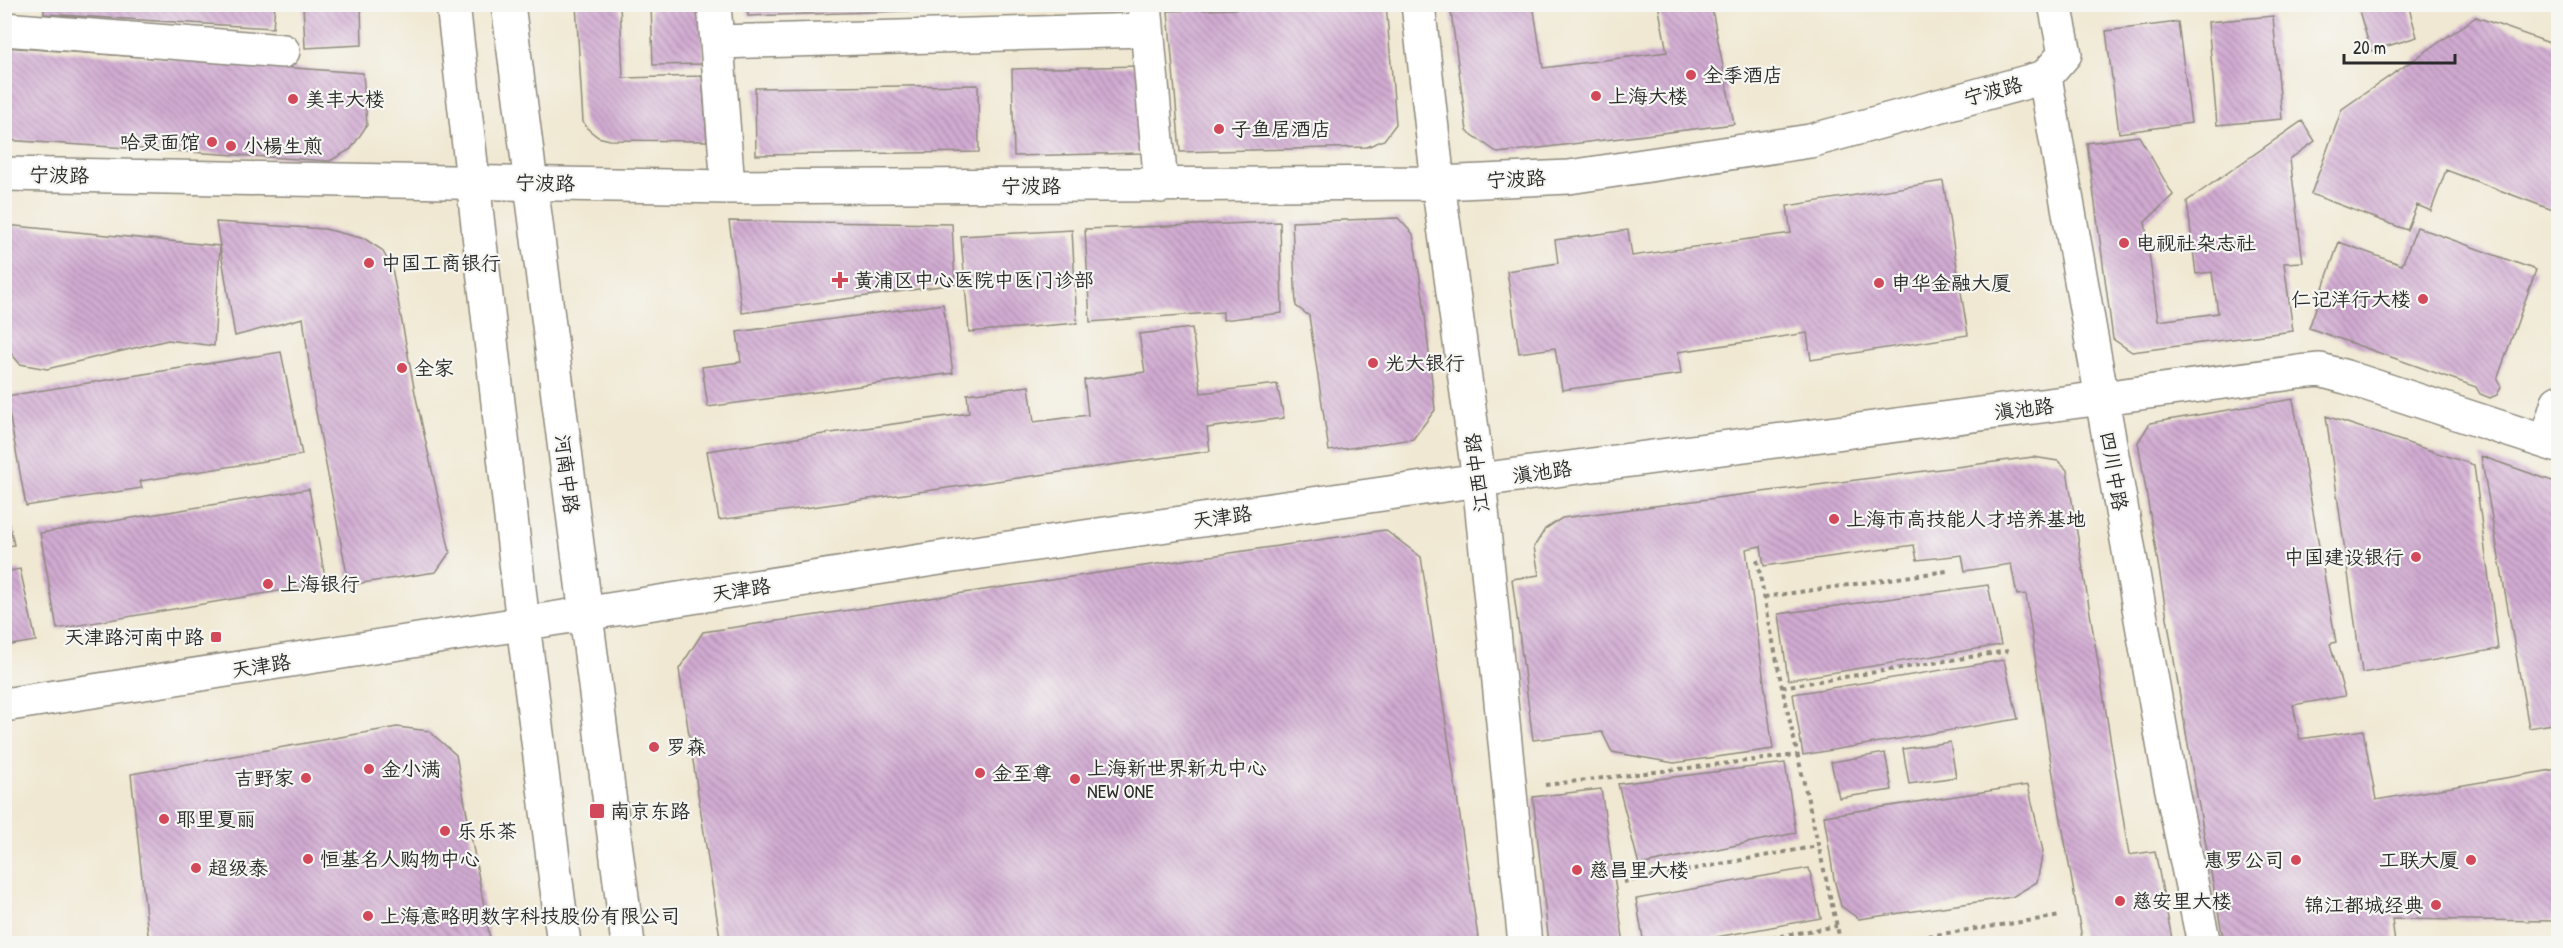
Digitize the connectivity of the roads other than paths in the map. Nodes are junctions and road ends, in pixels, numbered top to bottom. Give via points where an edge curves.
1 (453, 4) edge
2 (508, 4) edge
3 (714, 4) edge
4 (1418, 4) edge
5 (2055, 4) edge
6 (1146, 17) edge
7 (4, 29) edge
8 (717, 42) junction
9 (283, 51) dead end
10 (2045, 77) junction
11 (4, 174) edge
12 (474, 182) junction
13 (529, 183) junction
14 (1438, 183) junction
15 (1161, 186) junction
16 (728, 187) junction
17 (2101, 400) junction
18 (2559, 402) edge
19 (2552, 444) edge
20 (1479, 480) junction
21 (586, 614) junction
22 (523, 624) junction
23 (4, 705) edge
24 (564, 944) edge
25 (628, 944) edge
26 (1525, 944) edge
27 (2204, 944) edge

1 - 12 street
2 - 13 street, 河南中路
3 - 8 street
4 - 14 street, 江西中路
5 - 10 street via 2065,54
6 - 8 street
6 - 15 street
7 - 9 street
8 - 16 street
10 - 14 street, 宁波路 via 1810,141 1569,177
10 - 17 street, 四川中路
11 - 12 street, 宁波路
12 - 13 street, 宁波路
12 - 22 street
13 - 16 street, 宁波路
13 - 21 street, 河南中路
14 - 15 street, 宁波路
14 - 20 street, 江西中路
15 - 16 street, 宁波路
17 - 19 street, 滇池路 via 2320,370
17 - 20 street, 滇池路
17 - 27 street, 四川中路 via 2168,771
18 - 19 street
20 - 21 street, 天津路
20 - 26 street, 江西中路
21 - 22 street, 天津路
21 - 25 street, 河南中路
22 - 23 street, 天津路
22 - 24 street

